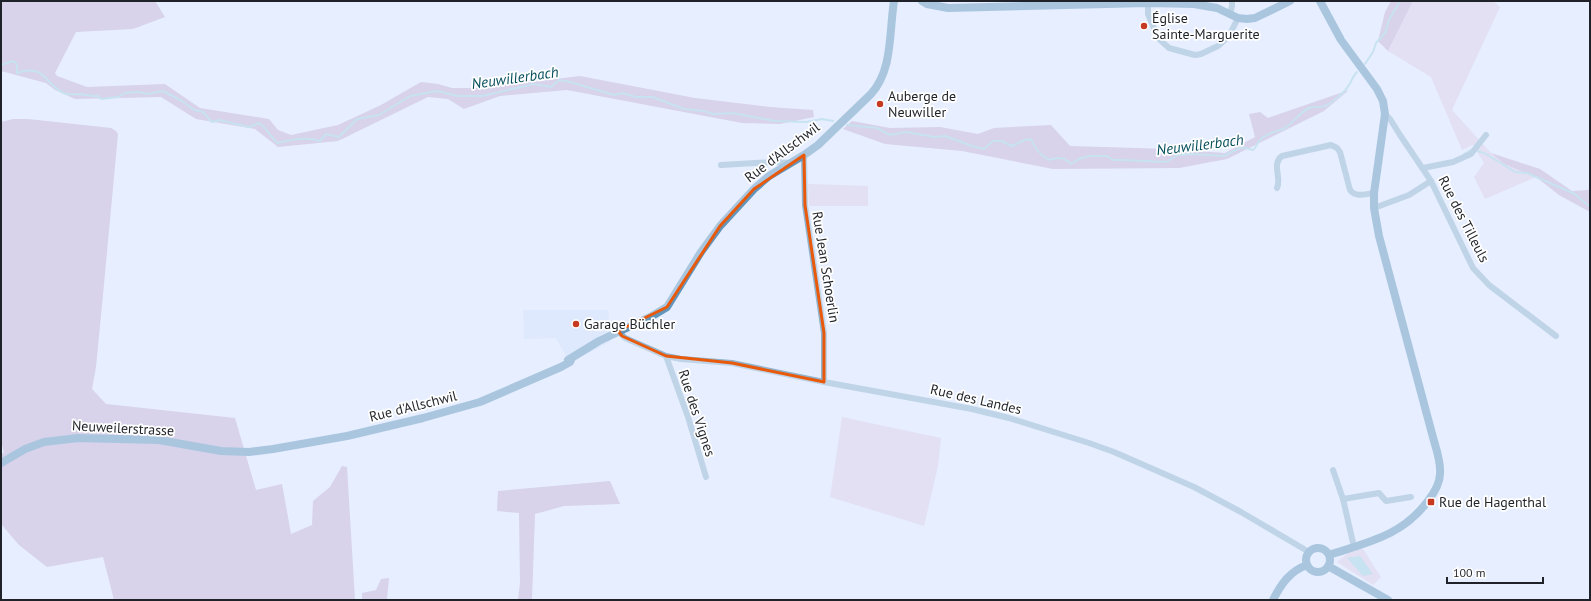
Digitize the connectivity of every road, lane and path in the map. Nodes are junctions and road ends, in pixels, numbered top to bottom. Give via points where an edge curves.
1 (894, 1) edge
2 (922, 1) edge
3 (1232, 1) edge
4 (1290, 1) edge
5 (1320, 1) edge
6 (1148, 3) junction
7 (1230, 14) junction
8 (1238, 18) junction
9 (1385, 114) junction
10 (1486, 135) dead end
11 (804, 155) junction
12 (790, 163) junction
13 (722, 165) dead end
14 (1423, 168) junction
15 (1431, 181) junction
16 (1277, 188) dead end
17 (1374, 193) junction
18 (1374, 208) junction
19 (618, 331) junction
20 (1556, 336) dead end
21 (666, 356) junction
22 (824, 382) junction
23 (273, 449) joint
24 (1, 463) edge
25 (1333, 470) dead end
26 (706, 477) dead end
27 (1411, 497) dead end
28 (1342, 499) junction
29 (1354, 547) junction
30 (1309, 552) junction
31 (1328, 555) junction
32 (1307, 565) junction
33 (1328, 566) junction
34 (1273, 600) edge
35 (1388, 600) edge

1 - 11 street, Rue d'Allschwil via 886,62 878,86 818,145
2 - 6 street via 948,8
3 - 7 street
4 - 8 street via 1255,18
5 - 9 street via 1347,51 1377,89 1383,101
6 - 7 street via 1194,4 1217,8
6 - 8 street via 1148,14 1158,38 1169,48 1195,55 1218,46 1229,36
7 - 8 street
9 - 14 street, Rue des Tilleuls
9 - 17 street
10 - 14 street via 1471,154 1453,162
11 - 12 street, Rue d'Allschwil
11 - 22 street, Rue Jean Schoerlin via 805,205 824,334
12 - 13 street
12 - 19 street, Rue d'Allschwil via 754,189 720,226 700,252 667,307
14 - 15 street, Rue des Tilleuls
15 - 18 street via 1409,195
15 - 20 street, Rue des Tilleuls via 1473,268 1495,290
16 - 17 street via 1279,158 1331,145 1340,152 1353,194 1358,196
17 - 18 street
18 - 29 street via 1440,473 1434,493 1412,519 1392,533
19 - 21 street, Rue des Landes via 625,338
19 - 23 street, Rue d'Allschwil via 553,370 473,404 346,436
21 - 22 street, Rue des Landes via 732,363
21 - 26 street, Rue des Vignes
22 - 30 street, Rue des Landes via 972,409 1009,418 1114,452 1194,487
23 - 24 street, Neuweilerstrasse via 249,452 221,451 159,440 78,438 44,442 25,449
25 - 28 street
27 - 28 street via 1386,501 1379,493
28 - 29 street
29 - 31 street
30 - 31 street via 1320,548
30 - 32 street via 1306,558
31 - 33 street
32 - 33 street via 1315,571 1322,571
32 - 34 street via 1298,568 1287,577
33 - 35 street

